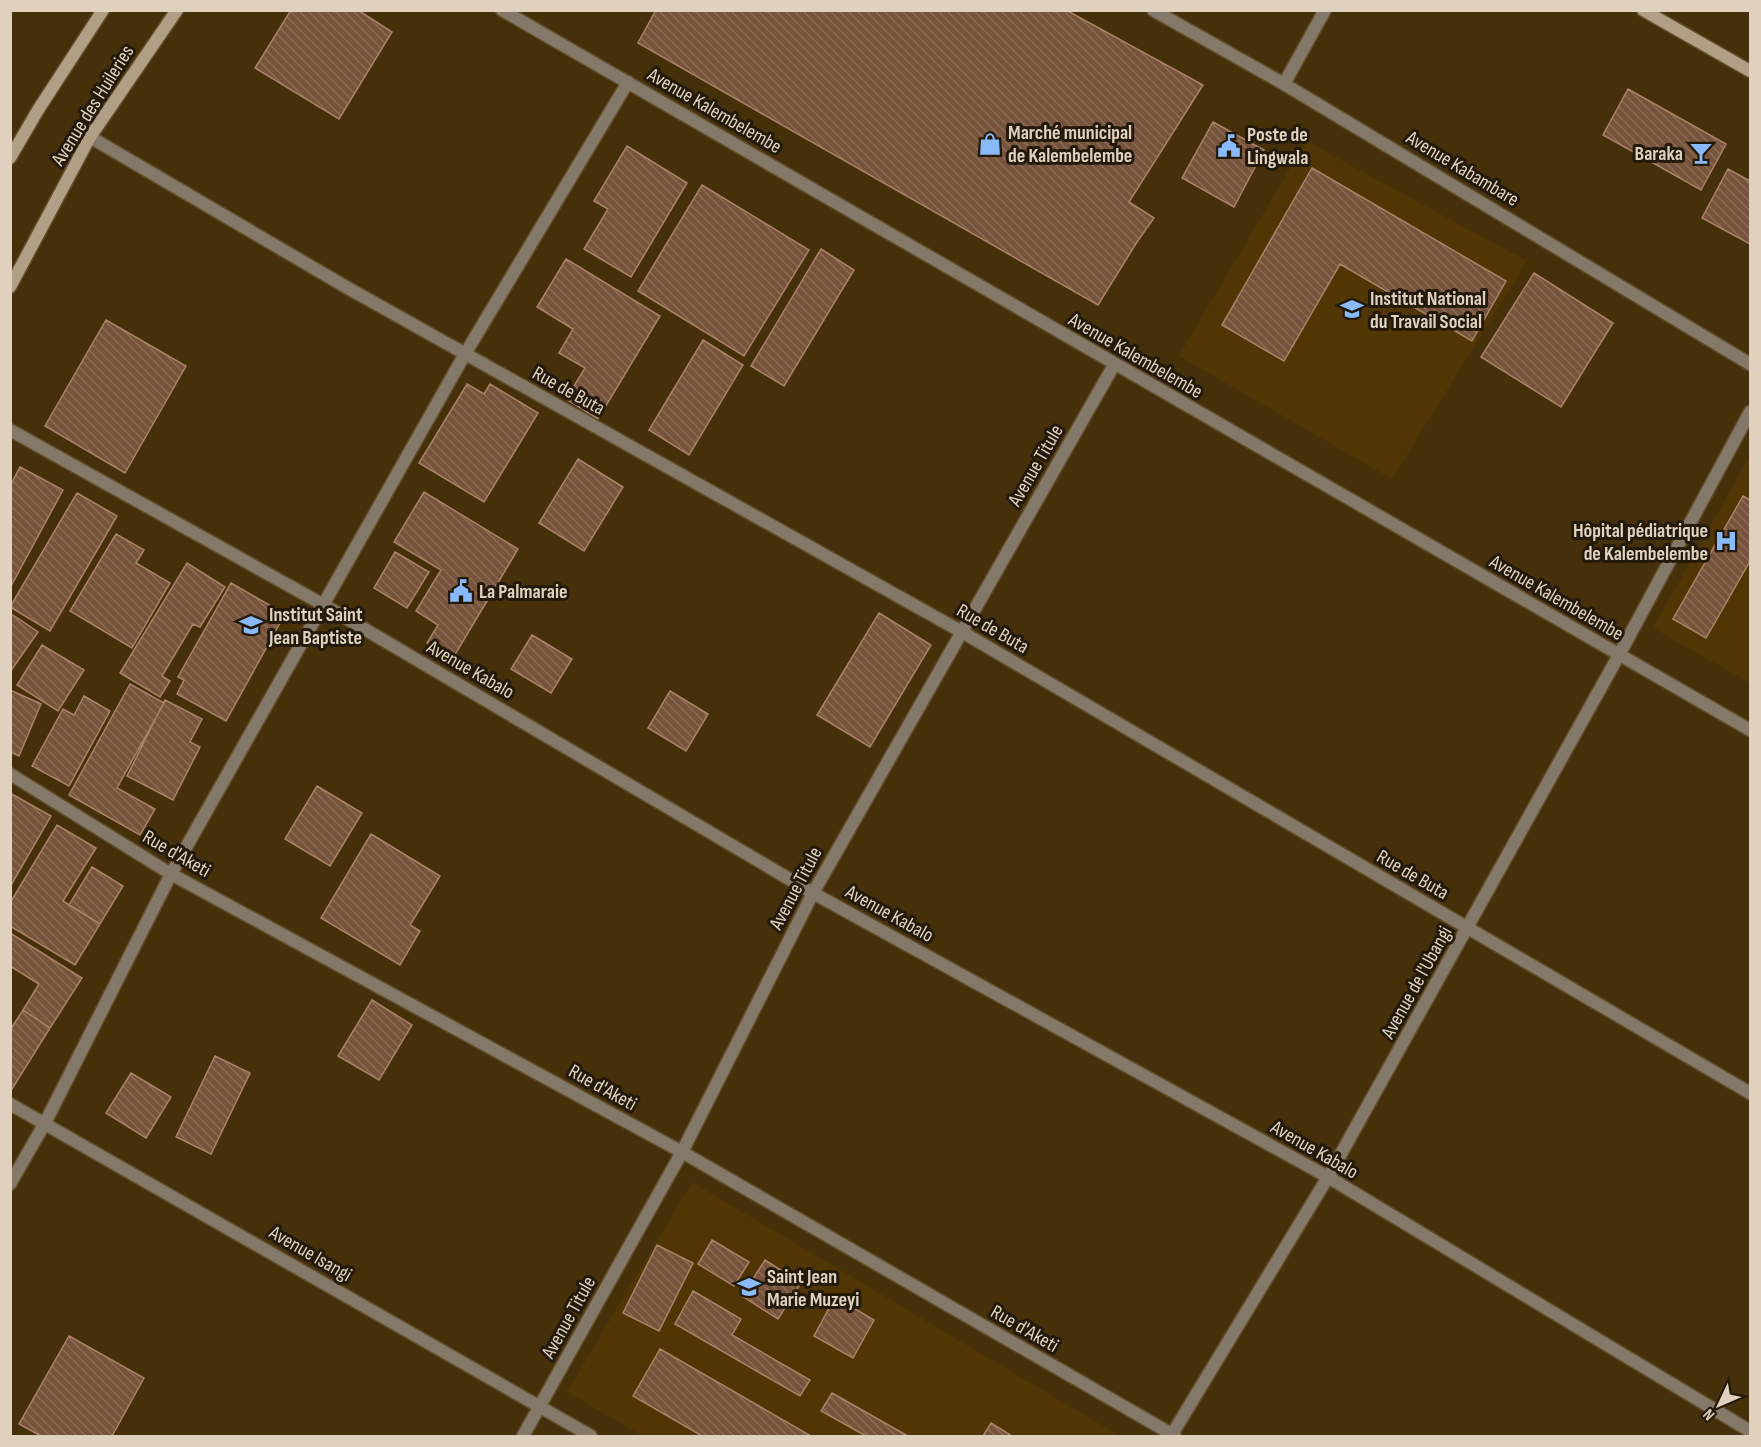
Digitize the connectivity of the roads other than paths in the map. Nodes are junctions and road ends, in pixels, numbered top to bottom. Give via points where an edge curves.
1 (103, 10) edge
2 (177, 10) edge
3 (502, 10) edge
4 (1153, 10) edge
5 (1325, 10) edge
6 (1643, 10) edge
7 (1750, 71) edge
8 (628, 82) junction
9 (1284, 84) junction
10 (90, 137) junction
11 (10, 158) edge
12 (10, 287) edge
13 (465, 354) junction
14 (1750, 364) edge
15 (1114, 365) junction
16 (1750, 412) edge
17 (10, 430) edge
18 (322, 604) junction
19 (962, 632) junction
20 (1619, 655) junction
21 (1750, 730) edge
22 (10, 774) edge
23 (171, 874) junction
24 (813, 893) junction
25 (1468, 929) junction
26 (1750, 1093) edge
27 (10, 1104) edge
28 (45, 1123) junction
29 (682, 1152) junction
30 (1328, 1177) junction
31 (10, 1184) edge
32 (540, 1406) junction
33 (1750, 1431) edge
34 (1173, 1436) edge
35 (523, 1437) edge
36 (591, 1437) edge

1 - 11 main road
2 - 10 main road, Avenue des Huileries
3 - 8 street, Avenue Kalembelembe
4 - 9 street, Avenue Kabambare
5 - 9 street
6 - 7 main road
8 - 13 street
8 - 15 street, Avenue Kalembelembe
9 - 14 street, Avenue Kabambare
10 - 12 main road, Avenue des Huileries
10 - 13 street, Rue de Buta
13 - 18 street
13 - 19 street, Rue de Buta
15 - 19 street, Avenue Titule
15 - 20 street, Avenue Kalembelembe
16 - 20 street, Avenue de l'Ubangi
17 - 18 street, Avenue Kabalo
18 - 23 street
18 - 24 street, Avenue Kabalo
19 - 24 street, Avenue Titule
19 - 25 street, Rue de Buta
20 - 21 street, Avenue Kalembelembe
20 - 25 street, Avenue de l'Ubangi
22 - 23 street, Rue d'Aketi
23 - 28 street
23 - 29 street, Rue d'Aketi
24 - 29 street, Avenue Titule
24 - 30 street, Avenue Kabalo
25 - 26 street, Rue de Buta
25 - 30 street, Avenue de l'Ubangi
27 - 28 street, Avenue Isangi
28 - 31 street
28 - 32 street, Avenue Isangi
29 - 32 street, Avenue Titule
29 - 34 street, Rue d'Aketi
30 - 33 street, Avenue Kabalo
30 - 34 street, Avenue de l'Ubangi
32 - 35 street, Avenue Titule
32 - 36 street, Avenue Isangi

